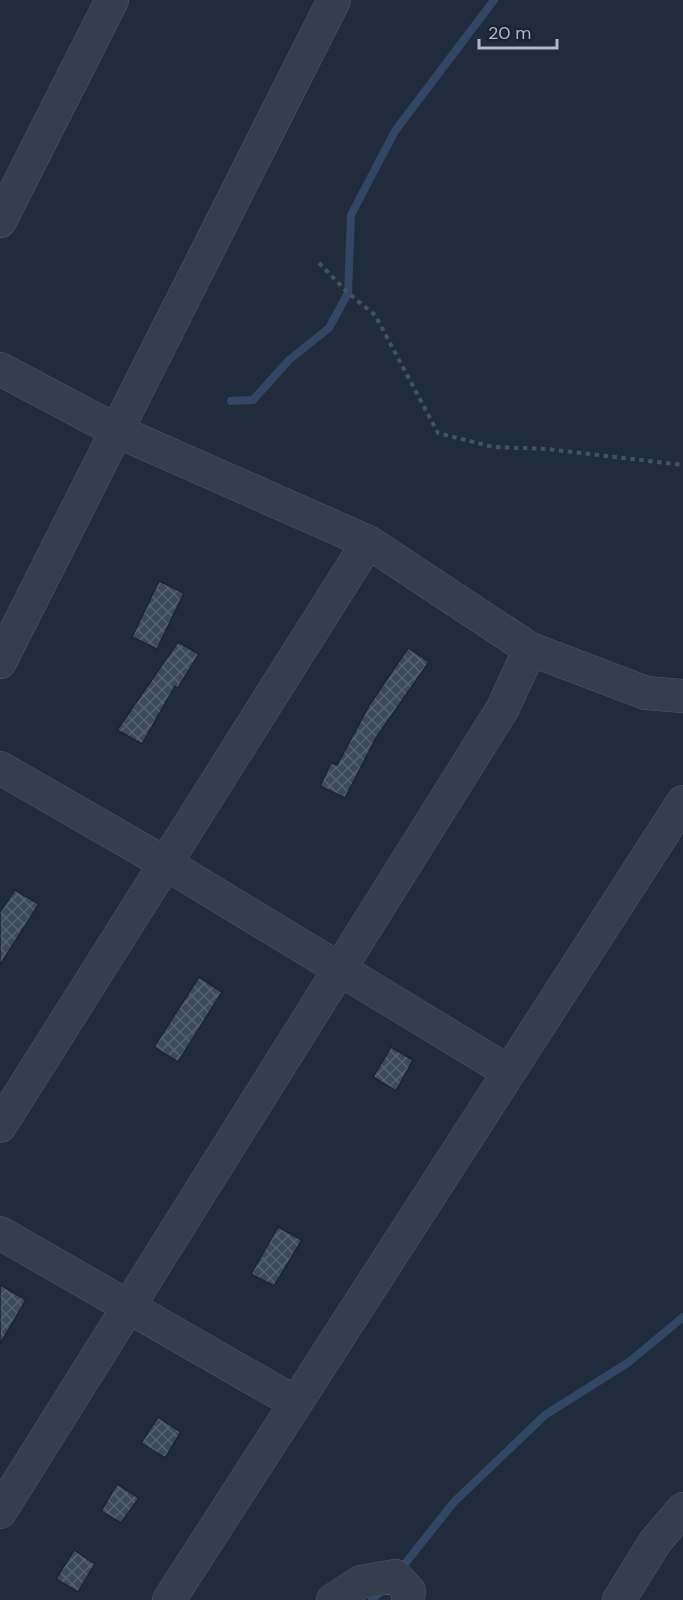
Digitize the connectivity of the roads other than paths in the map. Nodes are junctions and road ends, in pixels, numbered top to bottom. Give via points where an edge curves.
1 (112, 0) edge
2 (334, 0) edge
3 (0, 221) edge
4 (0, 369) edge
5 (117, 431) junction
6 (368, 542) junction
7 (530, 649) junction
8 (0, 662) edge
9 (683, 696) edge
10 (0, 768) edge
11 (683, 802) edge
12 (165, 863) junction
13 (341, 969) junction
14 (509, 1072) junction
15 (0, 1126) edge
16 (0, 1233) edge
17 (128, 1306) junction
18 (296, 1403) junction
19 (683, 1509) edge
20 (0, 1512) edge
21 (169, 1600) edge
22 (333, 1600) edge
23 (408, 1600) edge
24 (619, 1600) edge

1 - 3 street
2 - 5 street
4 - 5 street
5 - 6 street
5 - 8 street
6 - 7 street
6 - 12 street
7 - 9 street via 646,693
7 - 13 street via 503,708
10 - 12 street
11 - 14 street
12 - 13 street
12 - 15 street
13 - 14 street
13 - 17 street
14 - 18 street
16 - 17 street
17 - 18 street
17 - 20 street
18 - 21 street
19 - 24 street via 655,1542
22 - 23 street via 361,1582 395,1576 409,1590

